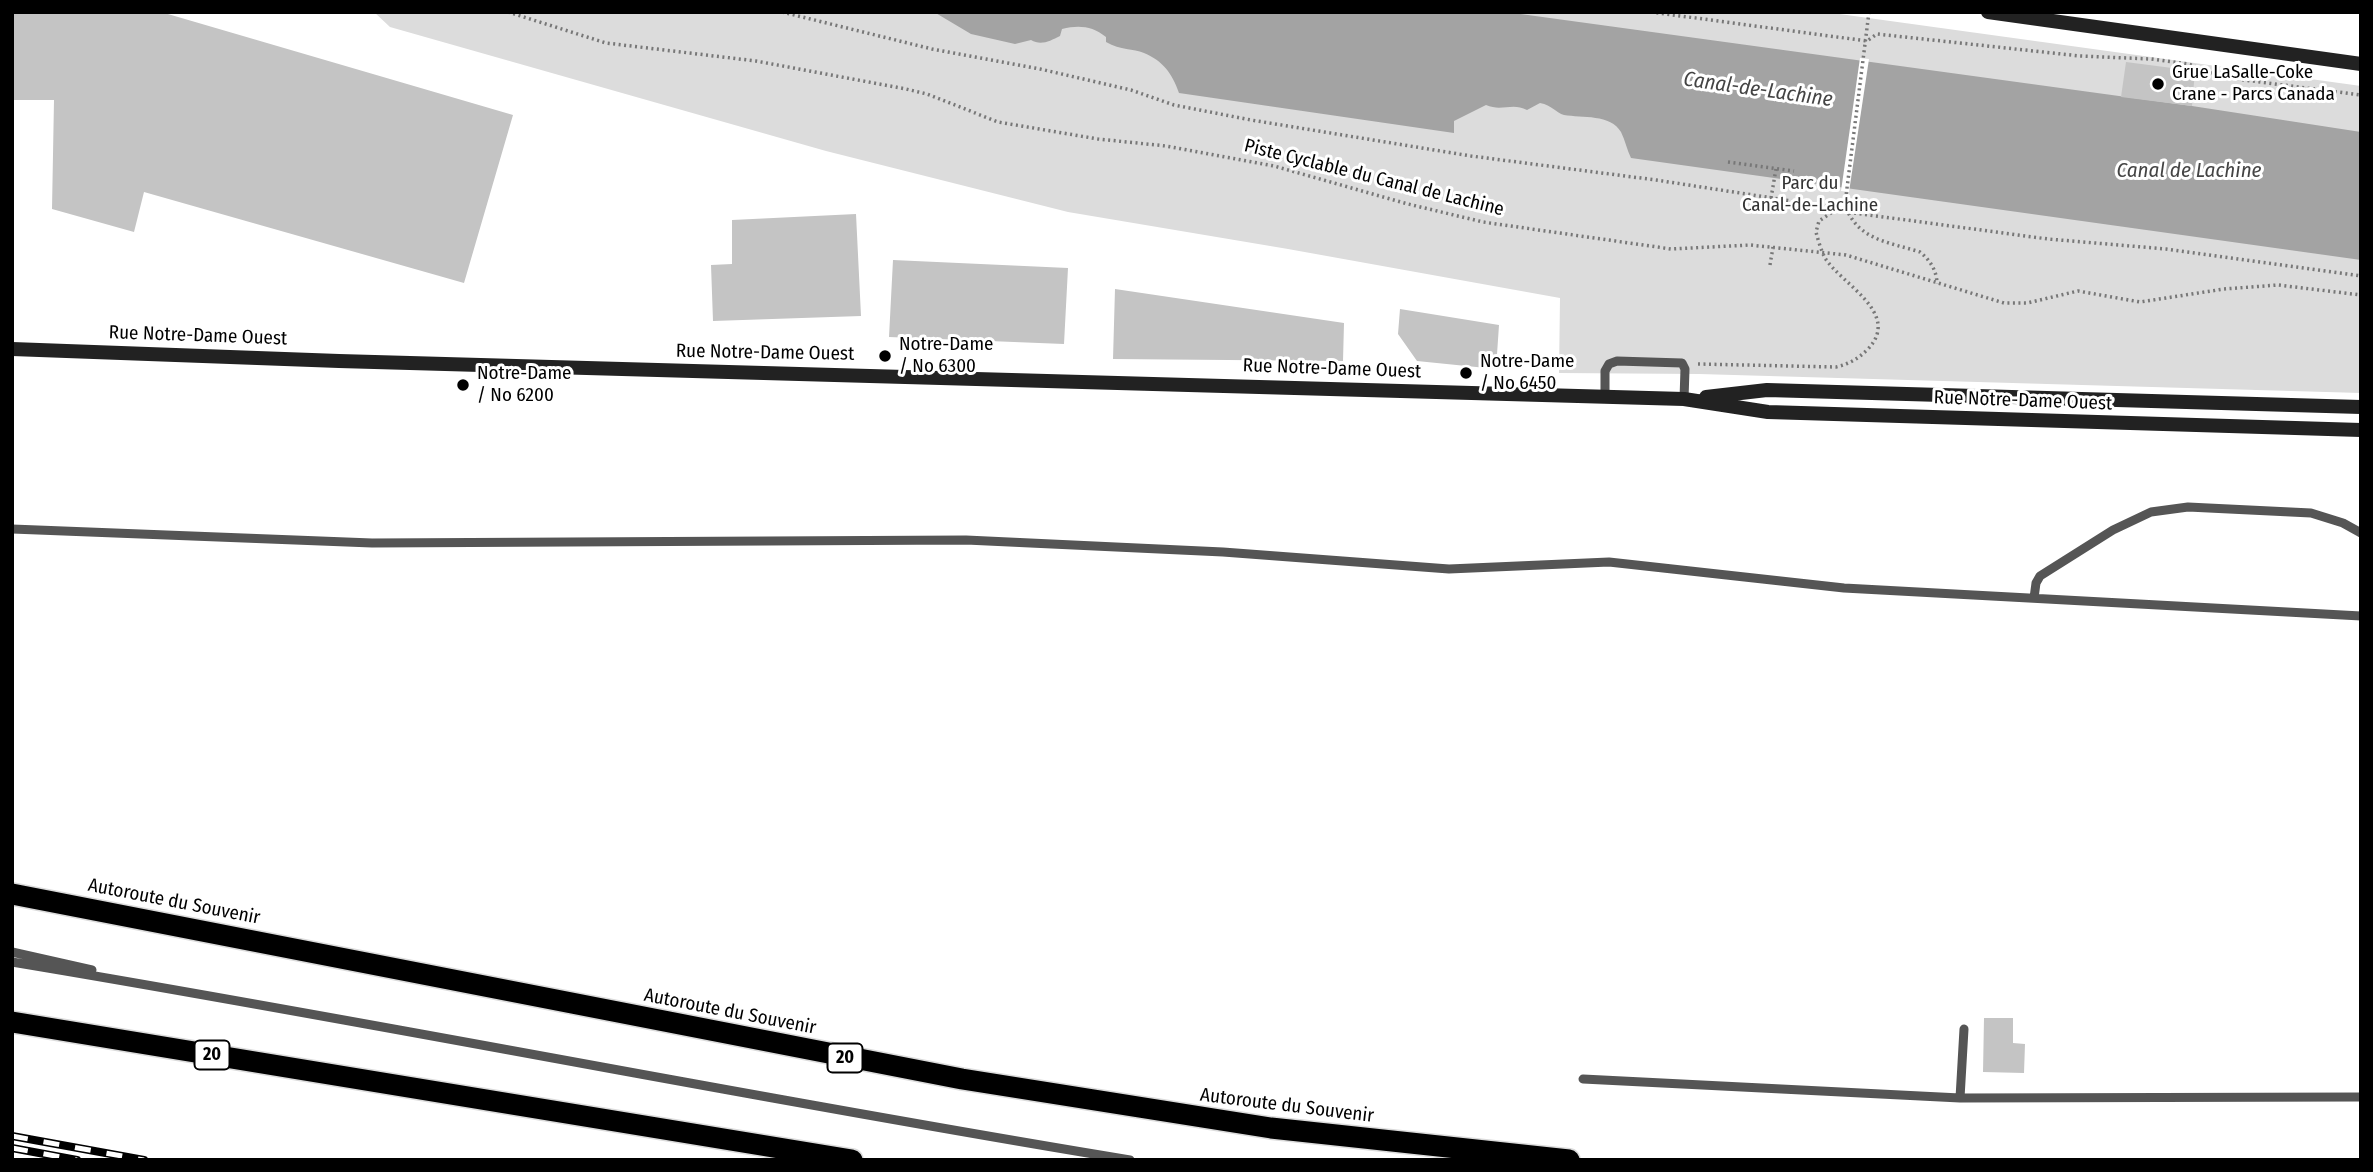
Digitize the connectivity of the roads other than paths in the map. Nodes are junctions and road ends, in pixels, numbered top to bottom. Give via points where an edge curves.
1 (1988, 12) edge
2 (2361, 64) edge
3 (12, 349) edge
4 (1605, 397) junction
5 (1684, 399) junction
6 (2361, 407) edge
7 (2361, 430) edge
8 (12, 529) edge
9 (2361, 533) edge
10 (2034, 598) junction
11 (2361, 616) edge
12 (12, 894) edge
13 (12, 952) edge
14 (12, 962) edge
15 (193, 992) junction
16 (12, 1022) edge
17 (1964, 1029) dead end
18 (1583, 1079) dead end
19 (2361, 1097) edge
20 (1959, 1098) junction
21 (852, 1160) edge
22 (1130, 1160) edge
23 (1569, 1160) edge

1 - 2 main road
3 - 4 main road, Rue Notre-Dame Ouest
4 - 5 main road, Rue Notre-Dame Ouest
4 - 5 lane via 1609,364 1672,361 1682,363 1685,369
5 - 6 main road, Rue Notre-Dame Ouest via 1767,390
5 - 7 main road, Rue Notre-Dame Ouest via 1768,412
8 - 10 lane via 372,543 966,540 1449,569 1609,562 1844,588
9 - 10 lane via 2311,513 2188,507 2151,512 2039,576
10 - 11 lane
12 - 23 highway, Autoroute du Souvenir / 20 via 998,1086 1271,1128
13 - 15 lane
14 - 15 lane
15 - 22 lane
16 - 21 highway, 20
17 - 20 lane
18 - 20 lane
19 - 20 lane

